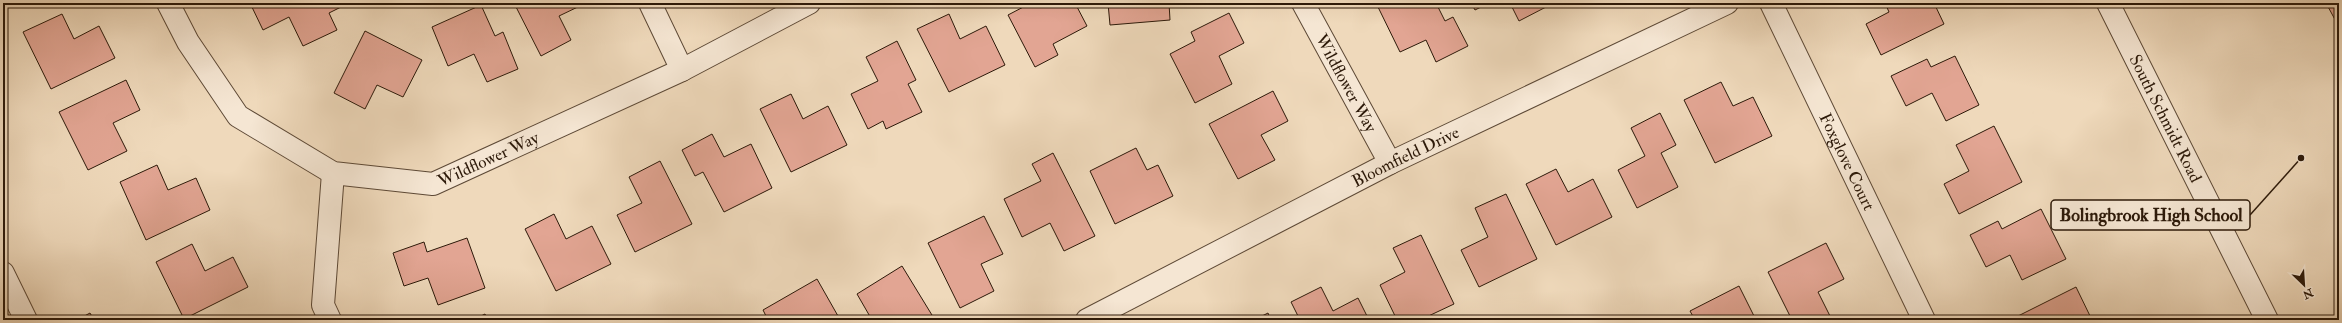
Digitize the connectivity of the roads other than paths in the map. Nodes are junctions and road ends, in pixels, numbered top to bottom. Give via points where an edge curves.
1 (168, 3) edge
2 (650, 3) edge
3 (809, 3) edge
4 (1303, 3) edge
5 (1727, 3) edge
6 (1771, 3) edge
7 (2108, 3) edge
8 (682, 70) junction
9 (1390, 163) junction
10 (333, 173) junction
11 (3, 273) edge
12 (26, 320) edge
13 (330, 320) edge
14 (1087, 320) edge
15 (1924, 320) edge
16 (2267, 320) edge

1 - 10 street, Wildflower Way via 188,42 238,116
2 - 8 street
3 - 8 street, Wildflower Way
4 - 9 street, Wildflower Way
5 - 9 street, Bloomfield Drive
6 - 15 street, Foxglove Court
7 - 16 street, South Schmidt Road
8 - 10 street, Wildflower Way via 433,184
9 - 14 street, Bloomfield Drive
10 - 13 street via 323,304
11 - 12 street

